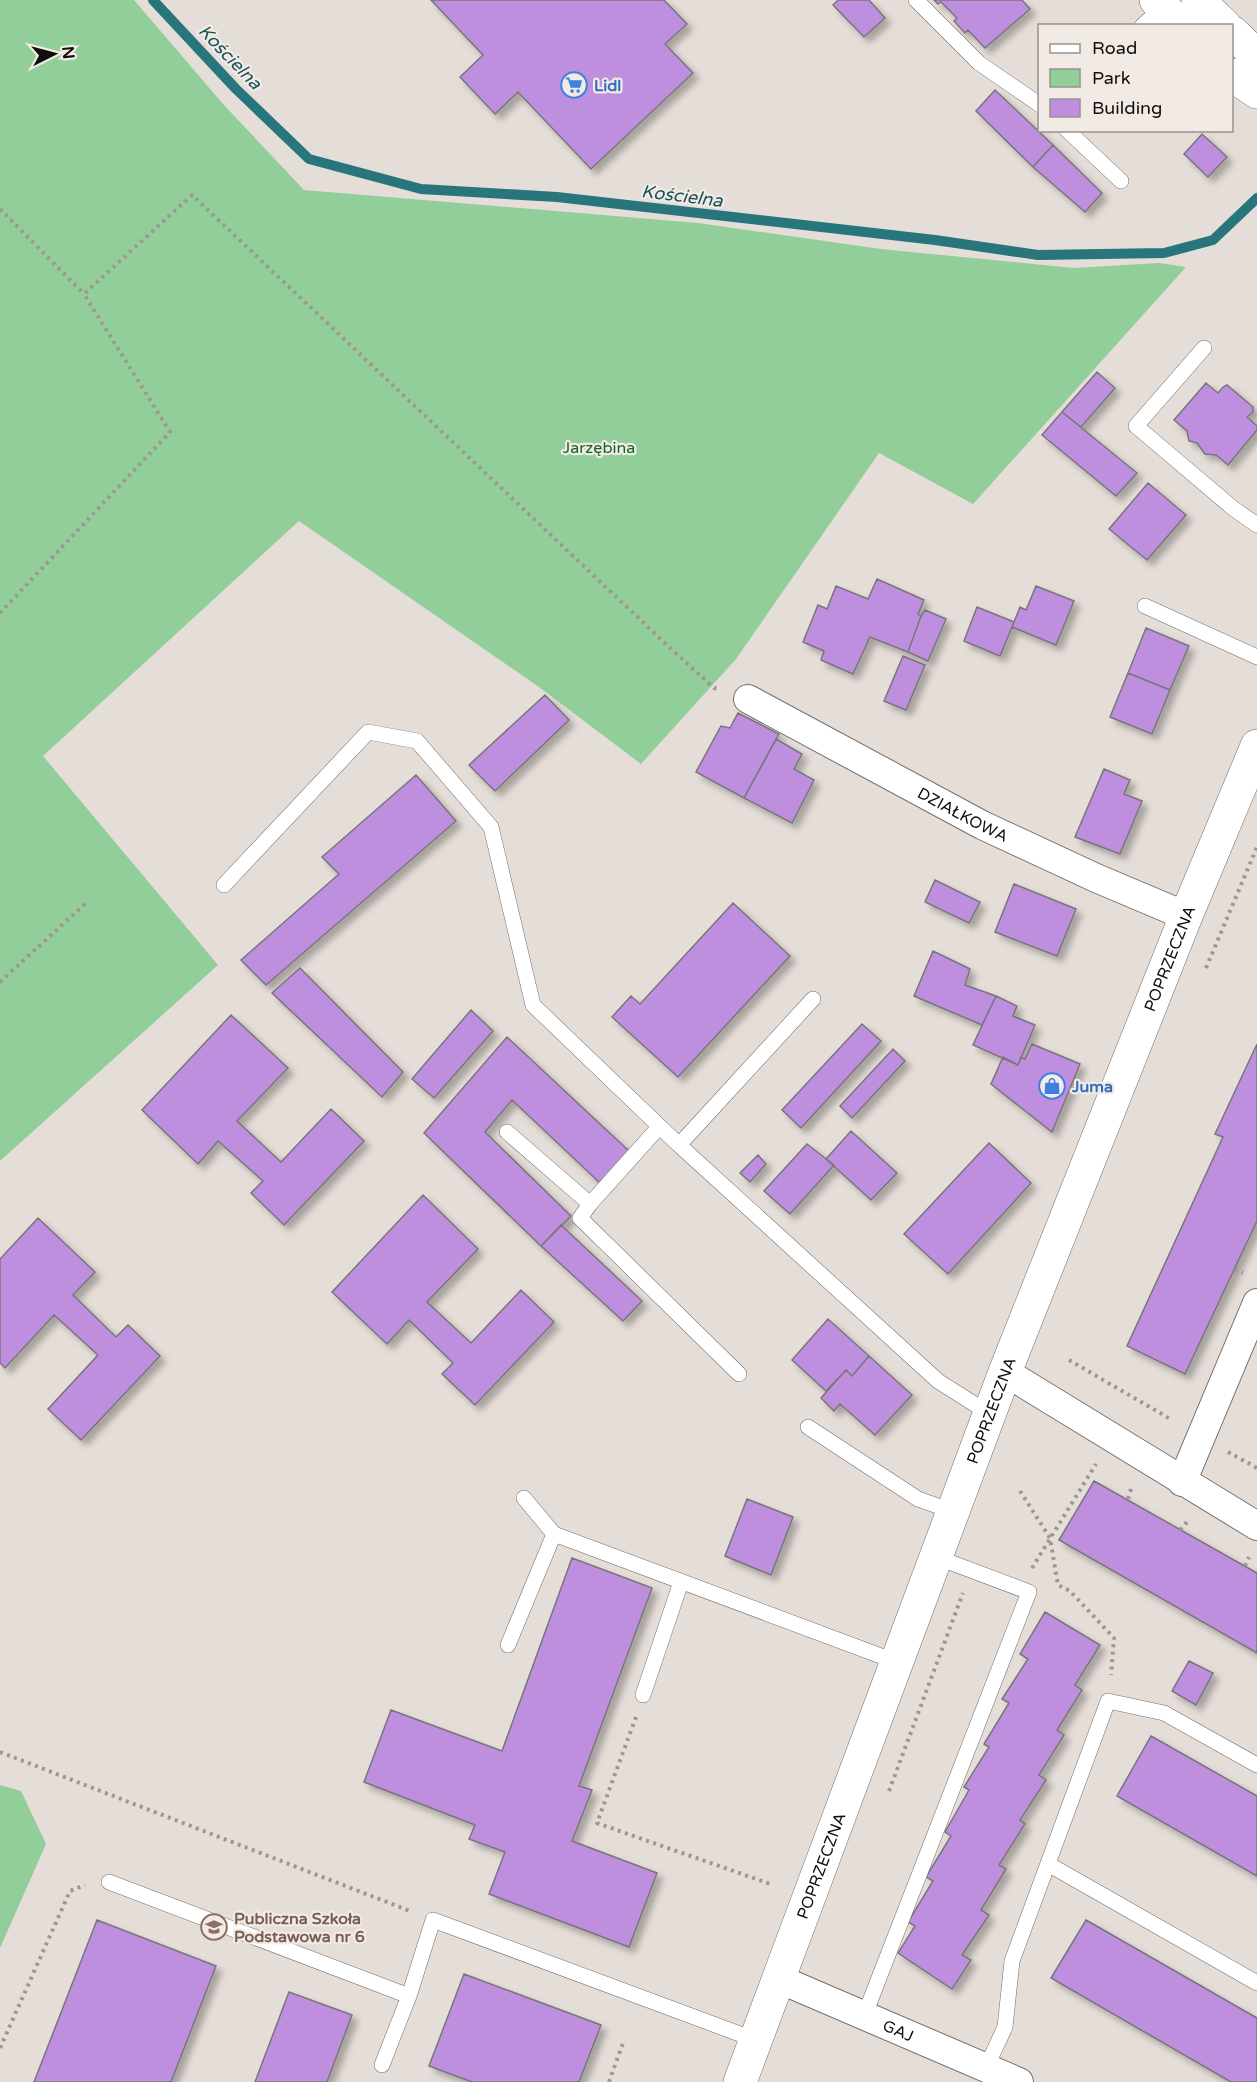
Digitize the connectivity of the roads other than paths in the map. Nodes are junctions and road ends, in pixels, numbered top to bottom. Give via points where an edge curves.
1 (916, 0) edge
2 (1198, 0) edge
3 (1223, 24) edge
4 (1233, 33) edge
5 (1257, 56) edge
6 (1233, 76) edge
7 (1257, 92) edge
8 (1038, 104) edge
9 (1069, 132) edge
10 (1121, 181) dead end
11 (1204, 348) dead end
12 (1257, 525) edge
13 (1145, 606) dead end
14 (1257, 657) edge
15 (748, 699) road end
16 (1257, 746) edge
17 (224, 885) dead end
18 (1186, 916) junction
19 (813, 999) dead end
20 (659, 1127) junction
21 (507, 1132) dead end
22 (678, 1145) junction
23 (590, 1204) junction
24 (1257, 1303) edge
25 (1005, 1372) junction
26 (740, 1374) dead end
27 (990, 1414) junction
28 (807, 1427) dead end
29 (1182, 1482) junction
30 (524, 1498) dead end
31 (952, 1511) junction
32 (1257, 1526) edge
33 (554, 1534) junction
34 (936, 1557) junction
35 (681, 1582) junction
36 (508, 1645) dead end
37 (897, 1662) junction
38 (643, 1695) road end
39 (1257, 1765) edge
40 (1048, 1864) junction
41 (109, 1882) road end
42 (779, 1979) junction
43 (1257, 1983) edge
44 (409, 1996) junction
45 (864, 2014) junction
46 (756, 2040) junction
47 (382, 2065) dead end
48 (986, 2068) junction
49 (740, 2082) edge
50 (1020, 2082) edge

1 - 8 lane via 979,63
2 - 3 street
4 - 5 street
6 - 7 street
9 - 10 lane
11 - 12 lane via 1136,426
13 - 14 lane
15 - 18 street, DZIAŁKOWA via 982,825
16 - 18 street, POPRZECZNA
17 - 20 lane via 368,732 417,741 492,827 533,1005
18 - 25 street, POPRZECZNA
19 - 22 lane
20 - 22 lane
20 - 23 lane
21 - 23 lane
22 - 27 lane via 938,1381
23 - 26 lane via 580,1218
24 - 29 street
25 - 27 street, POPRZECZNA
25 - 29 street
27 - 31 street, POPRZECZNA
28 - 31 lane via 918,1499
29 - 32 street
30 - 33 lane
31 - 34 street, POPRZECZNA
33 - 35 lane
33 - 36 lane
34 - 37 street, POPRZECZNA
34 - 45 lane via 1029,1592
35 - 37 lane
35 - 38 lane
37 - 42 street, POPRZECZNA
39 - 40 lane via 1164,1713 1108,1701
40 - 43 lane
40 - 48 lane via 1012,1962 1005,2027
41 - 44 lane
42 - 45 street, GAJ
42 - 46 street, POPRZECZNA
44 - 46 lane via 433,1920
44 - 47 lane
45 - 48 street, GAJ
46 - 49 street, POPRZECZNA
48 - 50 street, GAJ

